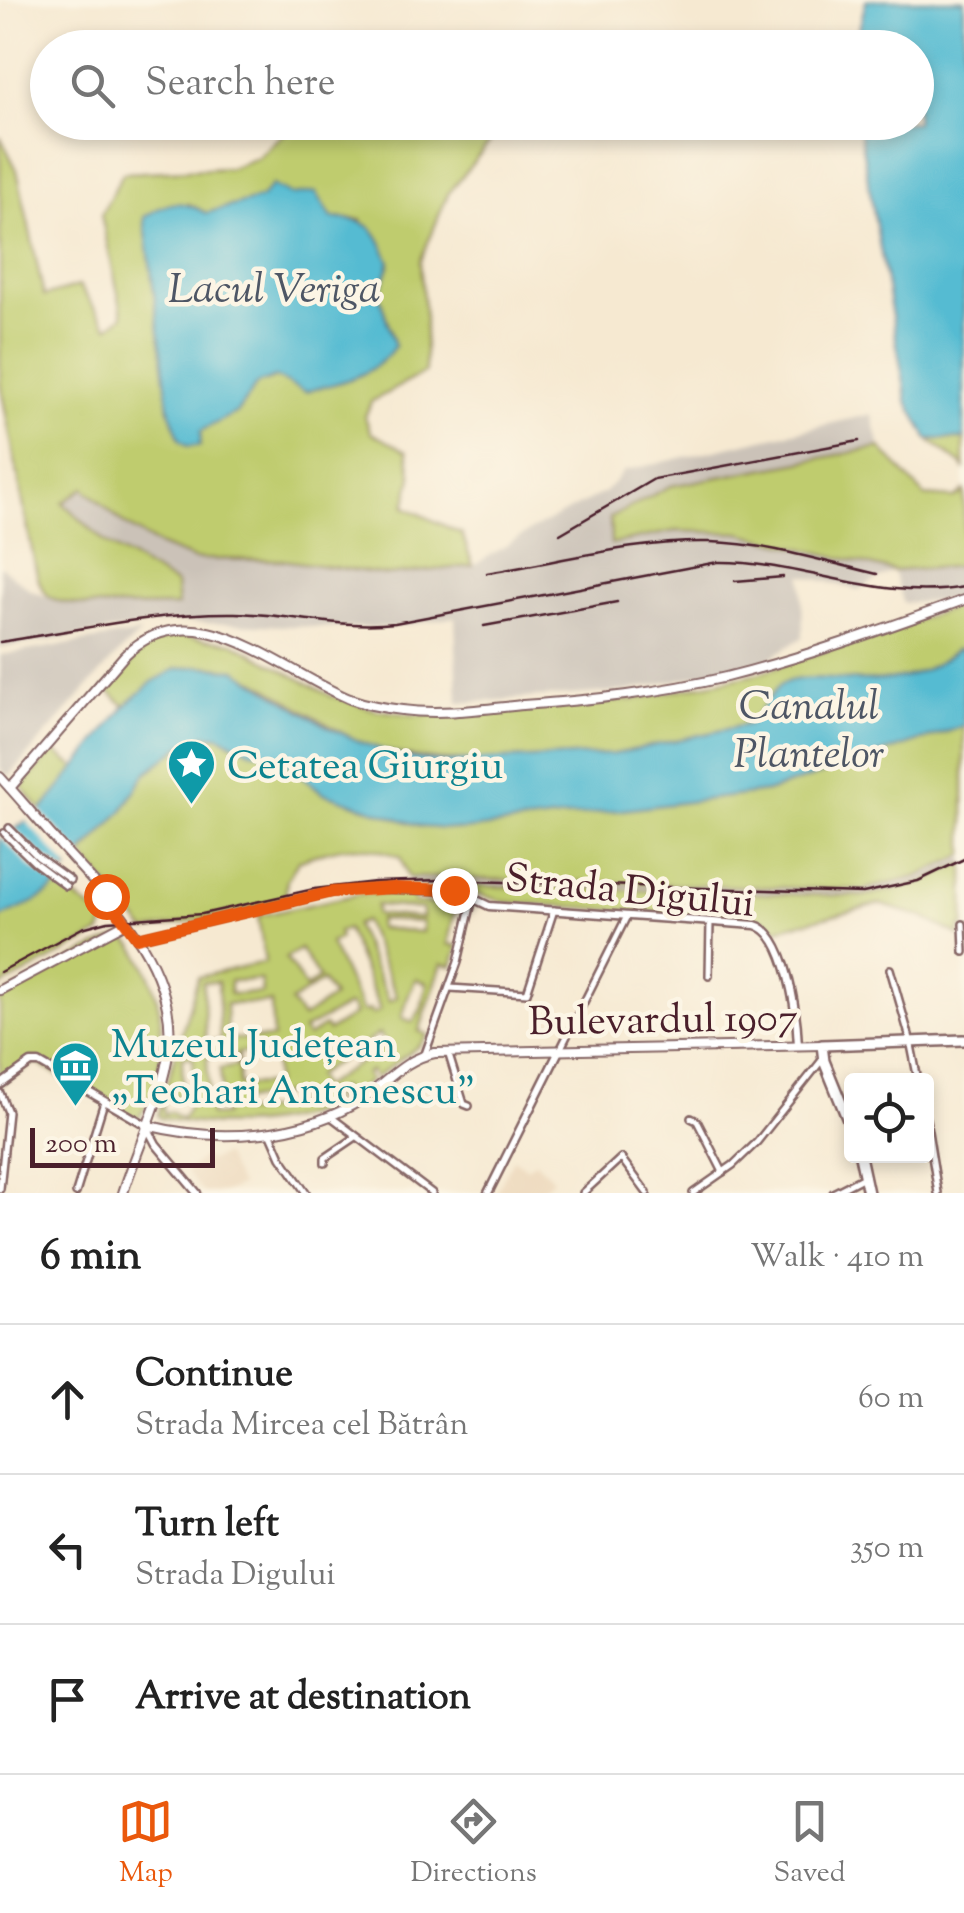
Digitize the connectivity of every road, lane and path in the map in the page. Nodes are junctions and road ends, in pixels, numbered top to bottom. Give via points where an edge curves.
1 (964, 600) edge
2 (0, 777) edge
3 (5, 789) edge
4 (7, 830) dead end
5 (68, 883) dead end
6 (474, 898) junction
7 (554, 910) junction
8 (627, 916) junction
9 (710, 922) junction
10 (126, 924) junction
11 (963, 924) edge
12 (137, 938) junction
13 (964, 952) edge
14 (890, 970) dead end
15 (709, 976) dead end
16 (450, 988) junction
17 (0, 990) edge
18 (964, 1040) edge
19 (911, 1042) junction
20 (798, 1045) junction
21 (822, 1045) junction
22 (560, 1050) junction
23 (448, 1052) junction
24 (426, 1054) junction
25 (823, 1059) junction
26 (917, 1073) edge
27 (0, 1085) edge
28 (0, 1094) edge
29 (104, 1102) junction
30 (3, 1105) edge
31 (469, 1106) dead end
32 (844, 1110) edge
33 (330, 1116) junction
34 (691, 1118) dead end
35 (146, 1125) junction
36 (270, 1132) junction
37 (356, 1137) junction
38 (325, 1163) dead end
39 (862, 1163) edge
40 (933, 1163) edge
41 (722, 1172) junction
42 (866, 1176) junction
43 (0, 1189) edge
44 (76, 1193) edge
45 (123, 1193) edge
46 (197, 1193) edge
47 (306, 1193) edge
48 (430, 1193) edge
49 (488, 1193) edge
50 (584, 1193) edge
51 (648, 1193) edge
52 (693, 1193) edge
53 (833, 1193) edge
54 (868, 1193) edge
55 (938, 1193) edge

1 - 3 main road via 720,678 610,698 439,712 352,700 230,638 161,631 124,656
2 - 3 main road
3 - 10 main road
4 - 5 street via 34,862
6 - 7 street, Strada Digului via 489,906
6 - 12 street, Strada Digului via 393,888 332,892
6 - 16 street
7 - 8 street, Strada Digului
7 - 16 street via 527,994
8 - 9 street, Strada Digului
8 - 22 street
9 - 15 street
9 - 20 street, Strada Digului via 768,931 793,992
10 - 12 main road
10 - 17 main road
11 - 13 street
12 - 35 main road via 160,980 169,1023 167,1057
14 - 19 street
16 - 24 street
18 - 19 main road, Bulevardul 1907
19 - 21 main road, Bulevardul 1907
19 - 26 street
20 - 21 main road, Bulevardul 1907
20 - 22 main road, Bulevardul 1907
21 - 25 main road
22 - 23 main road, Bulevardul 1907
22 - 49 street
23 - 24 main road, Bulevardul 1907
23 - 31 street
24 - 33 main road, Bulevardul 1907
25 - 32 main road
25 - 41 street via 756,1142
27 - 29 street via 35,1062
28 - 30 street
29 - 35 street
29 - 44 street
30 - 43 street via 8,1120
33 - 36 main road, Bulevardul 1907
33 - 37 street
34 - 41 street
35 - 36 main road, Bulevardul 1907
35 - 45 main road
35 - 46 street
36 - 47 street
37 - 38 street
37 - 48 street
39 - 42 main road
40 - 55 street
41 - 52 street
42 - 53 street
42 - 54 main road
50 - 51 street via 621,1158

